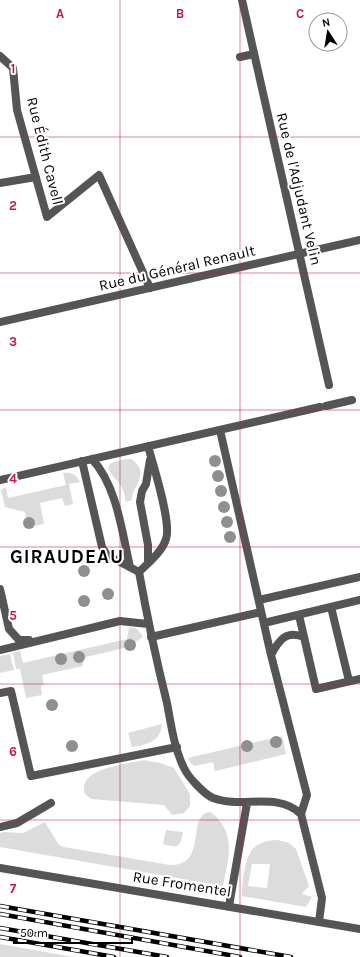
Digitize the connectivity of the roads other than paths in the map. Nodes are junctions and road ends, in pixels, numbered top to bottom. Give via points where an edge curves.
1 (242, 0) edge
2 (254, 54) junction
3 (0, 56) edge
4 (240, 57) dead end
5 (36, 176) junction
6 (0, 184) edge
7 (360, 240) edge
8 (301, 254) junction
9 (150, 288) junction
10 (0, 322) edge
11 (329, 384) dead end
12 (352, 400) dead end
13 (220, 430) junction
14 (148, 446) junction
15 (151, 456) junction
16 (92, 459) junction
17 (82, 461) junction
18 (2, 479) edge
19 (148, 563) junction
20 (130, 568) junction
21 (139, 572) junction
22 (360, 576) edge
23 (0, 589) edge
24 (259, 600) junction
25 (360, 600) edge
26 (331, 607) junction
27 (261, 612) junction
28 (299, 615) junction
29 (264, 623) junction
30 (148, 624) junction
31 (151, 637) junction
32 (304, 637) junction
33 (38, 641) junction
34 (0, 650) edge
35 (271, 655) junction
36 (360, 679) edge
37 (349, 682) junction
38 (0, 694) edge
39 (177, 747) junction
40 (51, 803) dead end
41 (247, 803) junction
42 (301, 814) junction
43 (0, 827) edge
44 (0, 868) edge
45 (228, 906) junction
46 (319, 922) junction
47 (360, 929) edge

1 - 2 street, Rue de l'Adjudant Velin
2 - 4 street
2 - 8 street, Rue de l'Adjudant Velin
3 - 5 street, Rue Édith Cavell via 13,68 17,110
5 - 6 street
5 - 9 street, Rue Édith Cavell via 47,217 99,175
7 - 8 street, Rue du Général Renault
8 - 9 street, Rue du Général Renault
8 - 11 street, Rue de l'Adjudant Velin
9 - 10 street, Rue du Général Renault
12 - 13 street
13 - 14 street
13 - 24 street
14 - 15 street
14 - 16 street
15 - 19 street via 140,502 148,545
15 - 19 street via 166,518 167,538
16 - 17 street
16 - 20 street via 99,466 113,493
17 - 18 street
17 - 20 street via 102,547 107,555
19 - 21 street
20 - 21 street
21 - 30 street
22 - 24 street
23 - 33 street via 9,630 19,640
24 - 27 street
25 - 26 street
26 - 28 street
26 - 37 street
27 - 29 street
27 - 31 street
28 - 29 street
28 - 32 street
29 - 35 street
30 - 31 street
30 - 33 street via 120,621
31 - 39 street
32 - 35 street via 296,634 287,636 278,643
32 - 37 street via 316,689
33 - 34 street
35 - 42 street via 307,795
36 - 37 street
38 - 39 street via 11,691 32,776
39 - 41 street via 184,768 197,785 212,797 229,802
40 - 43 street via 16,823
41 - 42 street via 275,801 294,808
41 - 45 street
42 - 46 street via 322,898
44 - 45 street, Rue Fromentel
45 - 46 street, Rue Fromentel
46 - 47 street, Rue Fromentel

